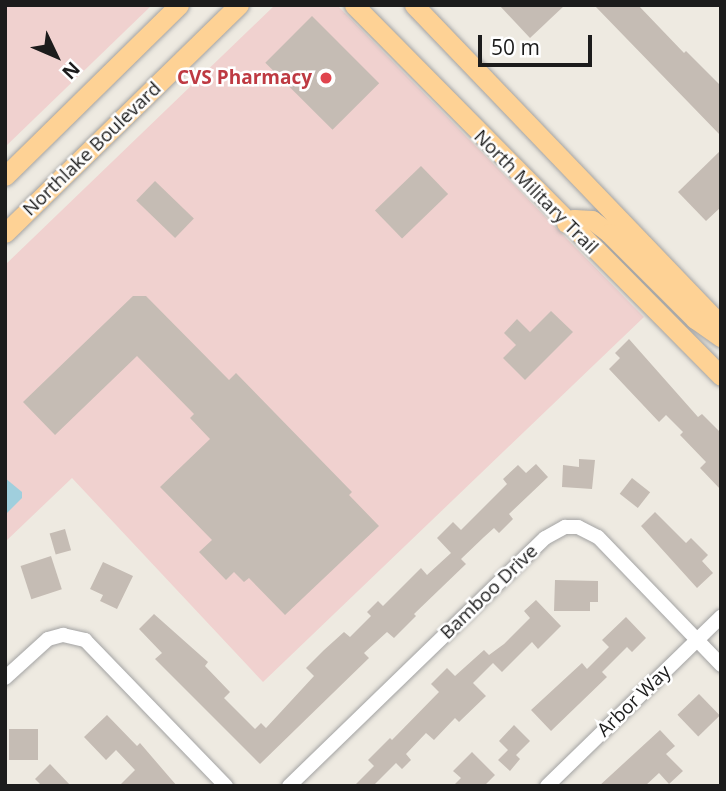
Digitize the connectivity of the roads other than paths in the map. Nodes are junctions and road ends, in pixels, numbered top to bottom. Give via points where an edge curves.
1 (179, 5) edge
2 (239, 5) edge
3 (354, 5) edge
4 (414, 5) edge
5 (5, 176) edge
6 (566, 223) junction
7 (5, 233) edge
8 (721, 325) edge
9 (721, 337) edge
10 (692, 347) junction
11 (721, 357) edge
12 (721, 376) edge
13 (721, 617) edge
14 (697, 640) junction
15 (721, 665) edge
16 (5, 678) edge
17 (226, 786) edge
18 (289, 786) edge
19 (547, 786) edge

1 - 5 main road
2 - 7 main road, Northlake Boulevard
3 - 6 main road, North Military Trail
4 - 8 main road, North Military Trail
6 - 9 main road via 592,220 695,319
6 - 10 main road, North Military Trail
10 - 11 main road
10 - 12 main road, North Military Trail
13 - 14 street, Arbor Way
14 - 15 street, Bamboo Drive
14 - 18 street, Bamboo Drive via 598,537 578,527 554,531
14 - 19 street, Arbor Way
16 - 17 street via 39,645 63,635 85,640

